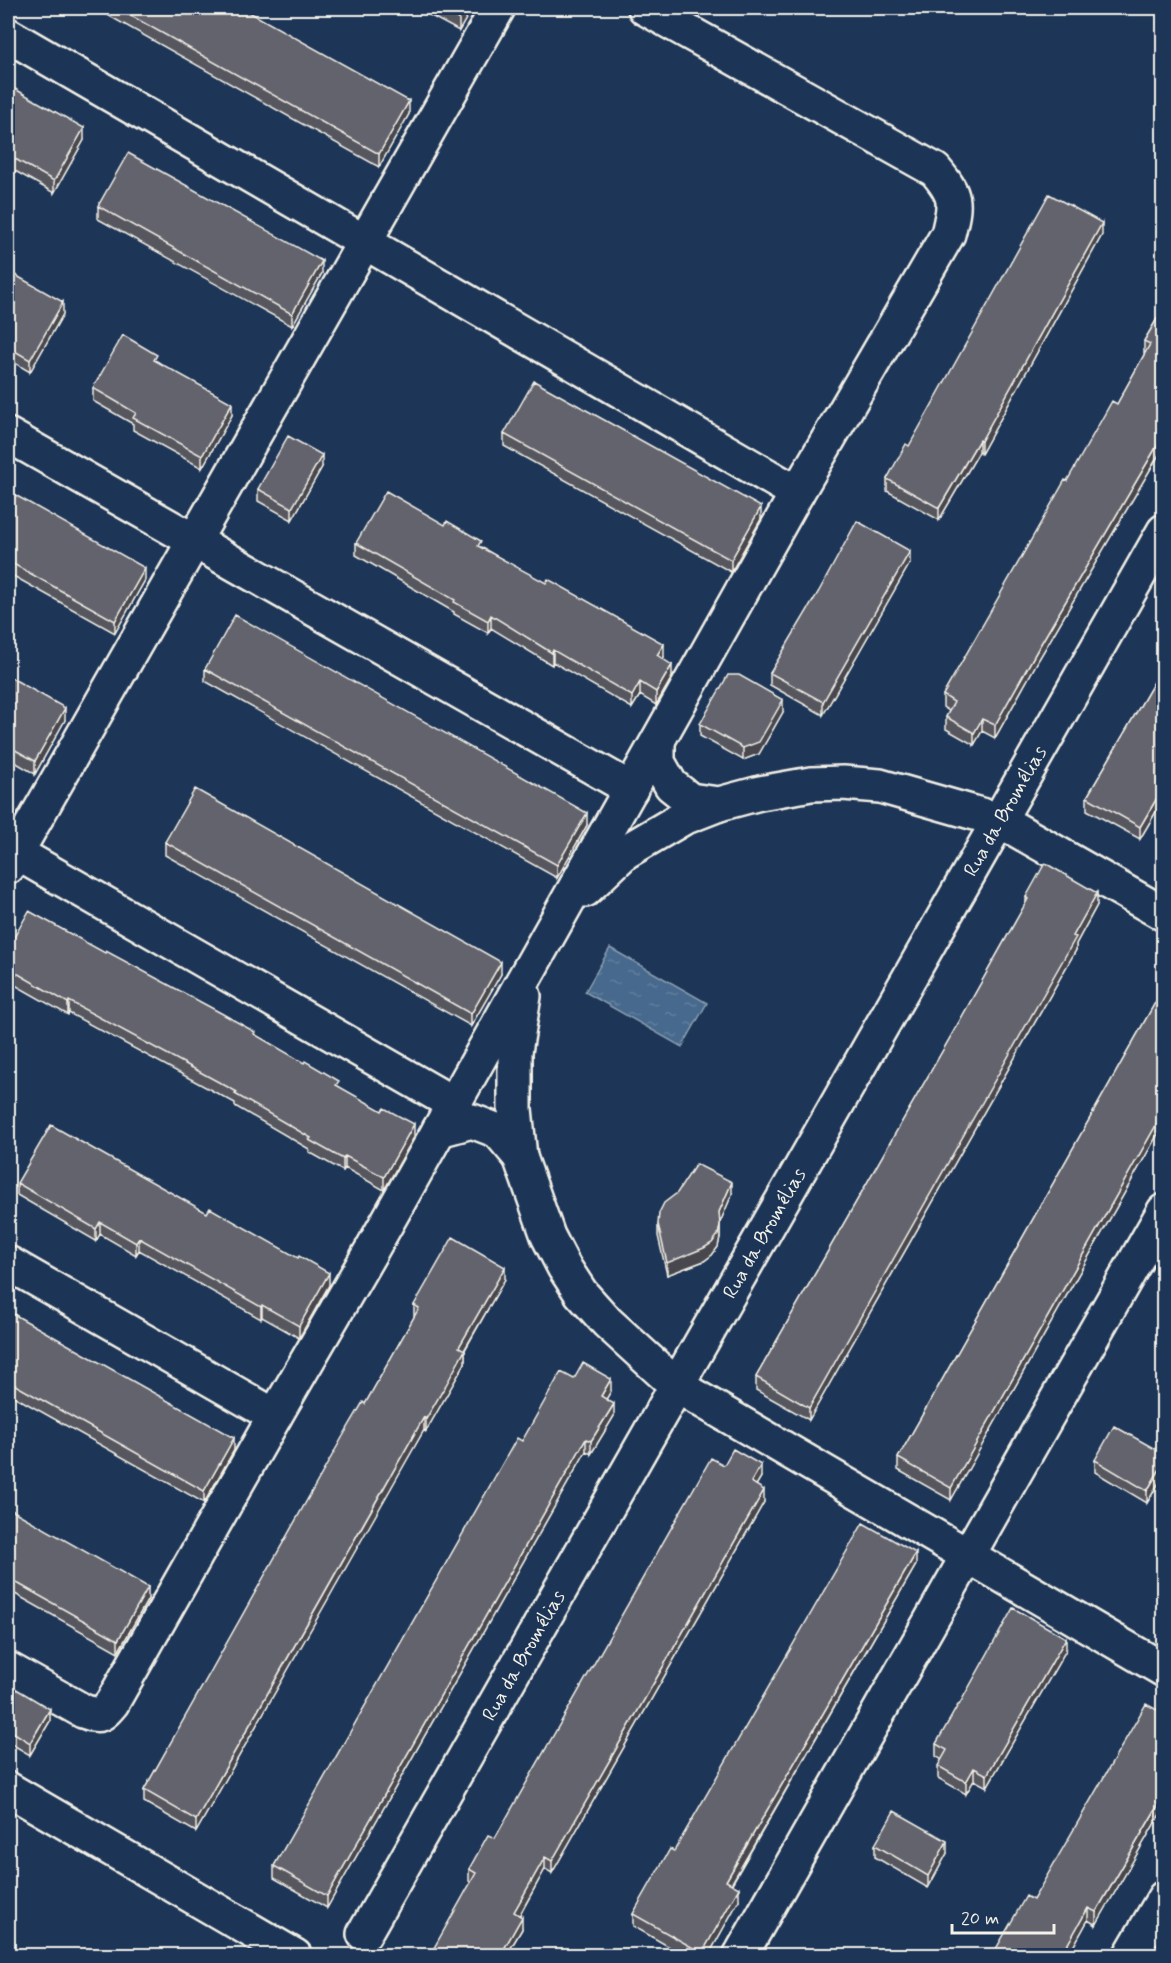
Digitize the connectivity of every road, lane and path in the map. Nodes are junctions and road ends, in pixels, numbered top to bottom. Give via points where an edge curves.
1 (498, 8) edge
2 (645, 8) edge
3 (8, 35) edge
4 (364, 242) junction
5 (8, 435) edge
6 (797, 493) junction
7 (1164, 531) edge
8 (194, 541) junction
9 (658, 741) junction
10 (631, 789) junction
11 (718, 804) junction
12 (999, 820) junction
13 (10, 856) edge
14 (1164, 914) edge
15 (560, 915) junction
16 (529, 970) junction
17 (447, 1117) junction
18 (520, 1157) junction
19 (1164, 1211) edge
20 (8, 1263) edge
21 (677, 1386) junction
22 (275, 1416) junction
23 (967, 1556) junction
24 (8, 1670) edge
25 (1164, 1670) edge
26 (8, 1789) edge
27 (1164, 1898) edge
28 (364, 1934) dead end
29 (295, 1955) edge
30 (740, 1956) edge
31 (1130, 1956) edge

1 - 4 street
2 - 6 street via 935,170 951,191 954,211 948,234
3 - 4 street
4 - 6 street
4 - 8 street
5 - 8 street
6 - 9 street
7 - 12 street, Rua da Bromélias
8 - 10 street
8 - 13 street
9 - 10 street
9 - 11 street via 658,762 671,785 690,800
10 - 15 street
11 - 12 street via 811,784 843,783 880,786
11 - 15 street via 683,818 626,852
12 - 14 street
12 - 21 street, Rua da Bromélias
13 - 17 street
15 - 16 street
16 - 17 street
16 - 18 street via 515,1052
17 - 18 street via 498,1131
17 - 22 street
18 - 21 street via 548,1236 581,1293
19 - 23 street
20 - 22 street
21 - 23 street
21 - 28 street, Rua da Bromélias
22 - 24 street via 104,1713 83,1712
23 - 25 street
23 - 30 street
26 - 29 street
27 - 31 street

